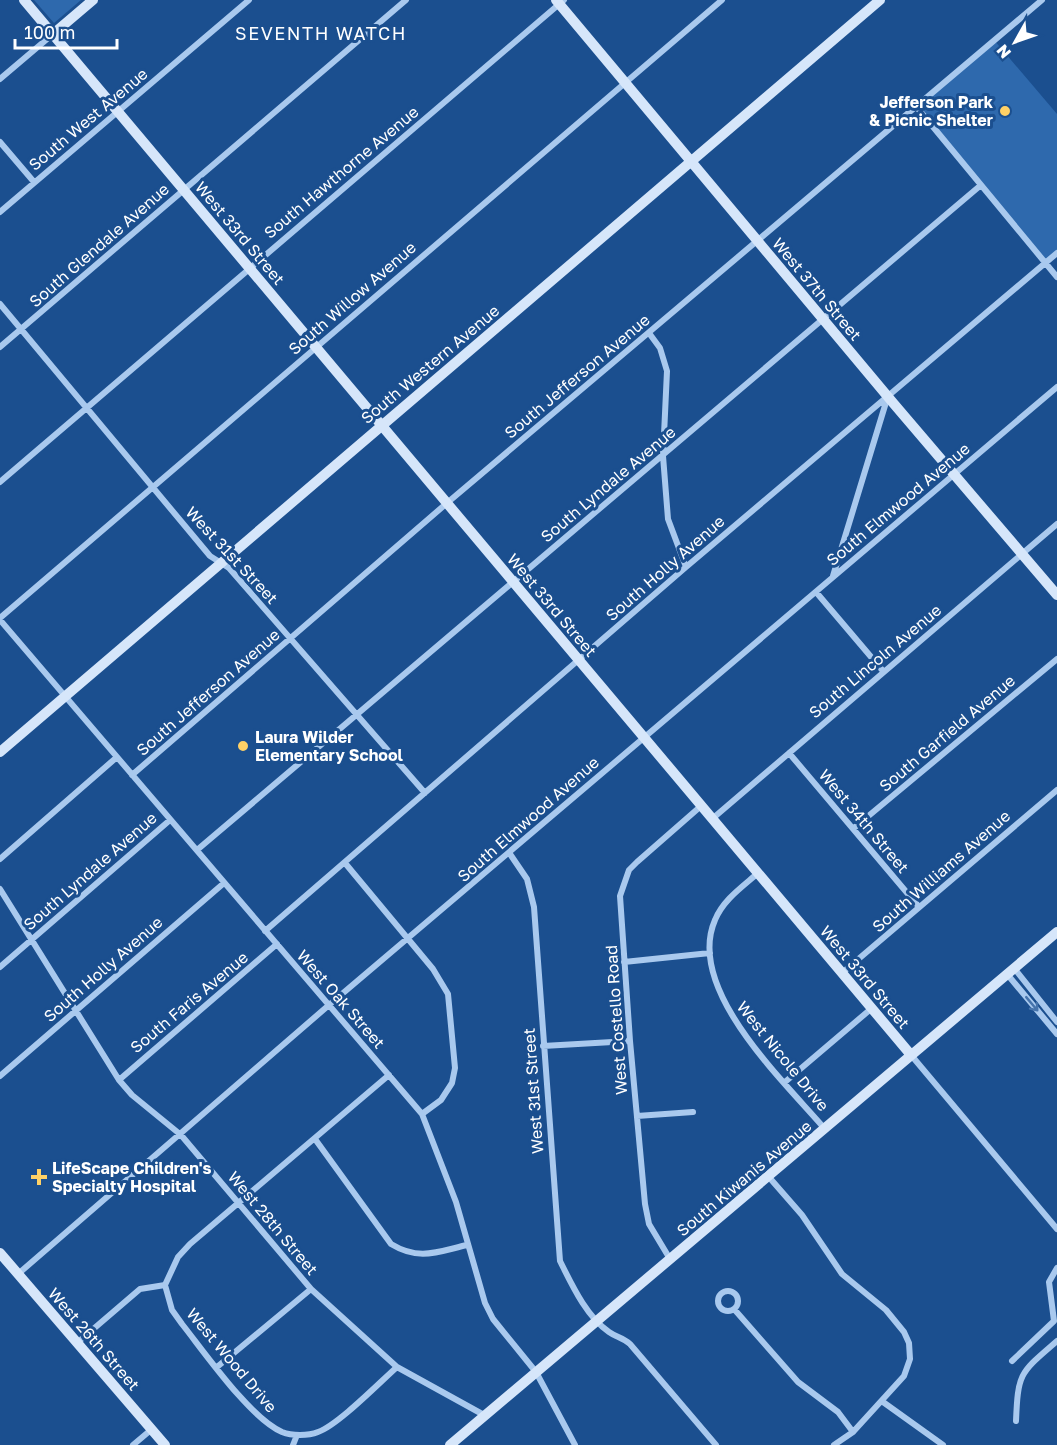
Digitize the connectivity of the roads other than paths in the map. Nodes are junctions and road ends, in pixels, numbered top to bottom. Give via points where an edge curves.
1 (24, 0) edge
2 (93, 0) edge
3 (249, 0) edge
4 (406, 0) edge
5 (722, 0) edge
6 (880, 0) edge
7 (1042, 0) edge
8 (560, 1) edge
9 (53, 34) junction
10 (0, 79) edge
11 (625, 82) junction
12 (915, 105) junction
13 (118, 111) junction
14 (0, 142) edge
15 (691, 162) junction
16 (34, 182) junction
17 (981, 185) junction
18 (184, 190) junction
19 (0, 212) edge
20 (758, 241) junction
21 (1057, 253) edge
22 (1045, 263) junction
23 (249, 267) junction
24 (1057, 277) edge
25 (0, 304) edge
26 (824, 320) junction
27 (21, 329) junction
28 (649, 333) junction
29 (0, 347) edge
30 (316, 347) junction
31 (1057, 387) edge
32 (888, 397) junction
33 (86, 407) junction
34 (381, 425) junction
35 (663, 456) junction
36 (954, 476) junction
37 (0, 482) edge
38 (151, 487) junction
39 (447, 503) junction
40 (1057, 524) edge
41 (1023, 554) junction
42 (220, 562) junction
43 (687, 567) junction
44 (833, 576) junction
45 (512, 582) junction
46 (816, 592) junction
47 (1057, 594) edge
48 (0, 619) edge
49 (290, 639) junction
50 (1057, 659) edge
51 (579, 661) junction
52 (883, 671) junction
53 (65, 696) junction
54 (356, 716) junction
55 (644, 738) junction
56 (0, 752) edge
57 (789, 753) junction
58 (117, 757) junction
59 (132, 775) junction
60 (1057, 790) edge
61 (425, 793) junction
62 (701, 806) junction
63 (712, 819) junction
64 (170, 820) junction
65 (854, 828) junction
66 (197, 850) junction
67 (510, 854) junction
68 (0, 859) edge
69 (345, 863) junction
70 (758, 873) junction
71 (224, 883) junction
72 (0, 889) edge
73 (919, 908) junction
74 (265, 931) junction
75 (1057, 932) edge
76 (408, 939) junction
77 (32, 940) junction
78 (277, 944) junction
79 (710, 953) junction
80 (624, 962) junction
81 (0, 967) edge
82 (1011, 971) junction
83 (842, 973) junction
84 (329, 1005) junction
85 (872, 1008) junction
86 (76, 1012) junction
87 (1057, 1022) edge
88 (1057, 1034) edge
89 (630, 1041) junction
90 (543, 1046) junction
91 (911, 1055) junction
92 (0, 1076) edge
93 (389, 1076) junction
94 (119, 1080) junction
95 (785, 1082) junction
96 (693, 1112) dead end
97 (422, 1114) junction
98 (637, 1116) junction
99 (825, 1129) junction
100 (181, 1135) junction
101 (315, 1139) junction
102 (768, 1176) junction
103 (240, 1203) junction
104 (1057, 1229) edge
105 (467, 1245) junction
106 (0, 1253) edge
107 (670, 1259) junction
108 (1057, 1268) edge
109 (18, 1274) junction
110 (165, 1285) junction
111 (311, 1289) junction
112 (734, 1309) dead end
113 (596, 1321) junction
114 (1057, 1341) edge
115 (77, 1343) junction
116 (1012, 1360) dead end
117 (217, 1367) junction
118 (397, 1367) junction
119 (536, 1372) junction
120 (883, 1402) junction
121 (484, 1415) junction
122 (1016, 1421) dead end
123 (152, 1430) junction
124 (853, 1432) junction
125 (297, 1435) junction
126 (133, 1445) edge
127 (165, 1445) edge
128 (293, 1445) edge
129 (450, 1445) edge
130 (575, 1445) edge
131 (716, 1445) edge
132 (834, 1445) edge
133 (944, 1445) edge

1 - 9 street, West 33rd Street
2 - 9 street
3 - 13 street, South West Avenue
4 - 18 street, South Glendale Avenue
5 - 11 street, South Willow Avenue
6 - 15 street, South Western Avenue
7 - 12 street, South Jefferson Avenue
8 - 11 street, West 37th Street
8 - 23 street, South Hawthorne Avenue
9 - 10 street
9 - 13 street, West 33rd Street
11 - 15 street, West 37th Street
11 - 30 street, South Willow Avenue
12 - 17 street
12 - 20 street, South Jefferson Avenue
13 - 16 street, South West Avenue
13 - 18 street, West 33rd Street
14 - 16 street
15 - 20 street, West 37th Street
15 - 34 street, South Western Avenue
16 - 19 street, South West Avenue
17 - 22 street
17 - 26 street, South Lyndale Avenue
18 - 23 street, West 33rd Street
18 - 27 street, South Glendale Avenue
20 - 26 street, West 37th Street
20 - 28 street, South Jefferson Avenue
21 - 22 street, South Holly Avenue
22 - 24 street
22 - 32 street, South Holly Avenue
23 - 30 street, West 33rd Street
23 - 33 street, South Hawthorne Avenue
25 - 27 street, West 31st Street
26 - 32 street, West 37th Street
26 - 35 street, South Lyndale Avenue
27 - 29 street, South Glendale Avenue
27 - 33 street, West 31st Street
28 - 35 street via 660,348 667,371
28 - 39 street, South Jefferson Avenue
30 - 34 street, West 33rd Street
30 - 38 street, South Willow Avenue
31 - 36 street, South Elmwood Avenue
32 - 36 street, West 37th Street
32 - 43 street, South Holly Avenue
32 - 44 street
33 - 37 street, South Hawthorne Avenue
33 - 38 street, West 31st Street
34 - 39 street, West 33rd Street
34 - 42 street, South Western Avenue
35 - 43 street via 668,519
35 - 45 street, South Lyndale Avenue
36 - 41 street, West 37th Street
36 - 44 street, South Elmwood Avenue
38 - 42 street, West 31st Street via 210,556
38 - 48 street, South Willow Avenue
39 - 45 street, West 33rd Street
39 - 49 street, South Jefferson Avenue
40 - 41 street, South Lincoln Avenue
41 - 47 street, West 37th Street
41 - 52 street, South Lincoln Avenue
42 - 49 street, West 31st Street
42 - 53 street, South Western Avenue
43 - 51 street, South Holly Avenue
44 - 46 street, South Elmwood Avenue
45 - 51 street, West 33rd Street
45 - 54 street, South Lyndale Avenue
46 - 52 street
46 - 55 street, South Elmwood Avenue
48 - 53 street, West Oak Street
49 - 54 street, West 31st Street
49 - 59 street, South Jefferson Avenue
50 - 65 street, South Garfield Avenue
51 - 55 street, West 33rd Street
51 - 61 street, South Holly Avenue
52 - 57 street, South Lincoln Avenue
53 - 56 street, South Western Avenue
53 - 58 street, West Oak Street
54 - 61 street, West 31st Street
54 - 66 street, South Lyndale Avenue
55 - 62 street, West 33rd Street
55 - 67 street, South Elmwood Avenue
57 - 63 street, South Lincoln Avenue
57 - 65 street, West 34th Street
58 - 59 street, West Oak Street
58 - 68 street, South Jefferson Avenue
59 - 64 street, West Oak Street
60 - 73 street, South Williams Avenue
61 - 69 street, South Holly Avenue
62 - 63 street, West 33rd Street
62 - 80 street, West Costello Road via 629,870 620,896
63 - 70 street, West 33rd Street
64 - 66 street, West Oak Street
64 - 77 street, South Lyndale Avenue
65 - 73 street, West 34th Street
66 - 71 street, West Oak Street
67 - 76 street, South Elmwood Avenue
67 - 90 street, West 31st Street via 532,891
69 - 74 street, South Holly Avenue
69 - 76 street
70 - 79 street, West Nicole Drive via 721,909 712,928
70 - 83 street, West 33rd Street
71 - 74 street, West Oak Street
71 - 86 street, South Holly Avenue
72 - 77 street, West 28th Street
73 - 83 street, South Williams Avenue
74 - 78 street, West Oak Street
75 - 82 street, South Kiwanis Avenue
76 - 84 street, South Elmwood Avenue
76 - 97 street via 443,983 451,1006 455,1068 452,1083 441,1100
77 - 81 street, South Lyndale Avenue
77 - 86 street, West 28th Street
78 - 84 street, West Oak Street
78 - 94 street, South Faris Avenue
79 - 80 street
79 - 95 street, West Nicole Drive via 720,995 729,1011
80 - 89 street, West Costello Road
82 - 87 street
82 -> 88 street
82 - 91 street, South Kiwanis Avenue
83 - 85 street, West 33rd Street
84 - 93 street, West Oak Street
84 - 100 street, South Elmwood Avenue
85 - 91 street, West 33rd Street
85 - 95 street
86 - 92 street, South Holly Avenue
86 - 94 street, West 28th Street
89 - 90 street
89 - 98 street, West Costello Road
90 - 113 street, West 31st Street via 558,1253
91 - 99 street, South Kiwanis Avenue
91 - 104 street, West 33rd Street
93 - 97 street, West Oak Street
93 - 101 street
94 - 100 street, West 28th Street
95 - 99 street, West Nicole Drive
96 - 98 street
97 - 105 street, West Oak Street via 456,1202
98 - 107 street, West Costello Road via 649,1224
99 - 102 street, South Kiwanis Avenue
100 - 103 street, West 28th Street
100 - 109 street, South Elmwood Avenue
101 - 103 street
101 - 105 street via 391,1244 406,1253 422,1255
102 - 107 street, South Kiwanis Avenue
102 - 120 street via 802,1215 842,1274 886,1310 904,1332 909,1343 908,1368
103 - 110 street via 178,1257
103 - 111 street, West 28th Street
105 - 119 street, West Oak Street via 478,1286 493,1319
106 - 109 street, West 26th Street
107 - 113 street, South Kiwanis Avenue
108 - 116 street via 1049,1282 1054,1321
109 - 115 street, West 26th Street
110 - 115 street via 140,1289
110 - 117 street, West Wood Drive via 172,1310
111 - 117 street
111 - 118 street, West 28th Street
112 - 124 street via 789,1373 838,1412
113 - 119 street, South Kiwanis Avenue
113 - 131 street via 630,1344
114 - 122 street via 1022,1373 1017,1387
115 - 123 street, West 26th Street
117 - 125 street, West Wood Drive via 267,1423 283,1433
118 - 121 street, West 28th Street
118 - 125 street via 319,1432
119 - 121 street, South Kiwanis Avenue
119 - 130 street, West Oak Street
120 - 124 street
120 - 133 street
121 - 129 street, South Kiwanis Avenue
123 - 126 street
123 - 127 street, West 26th Street
124 - 132 street
125 - 128 street

